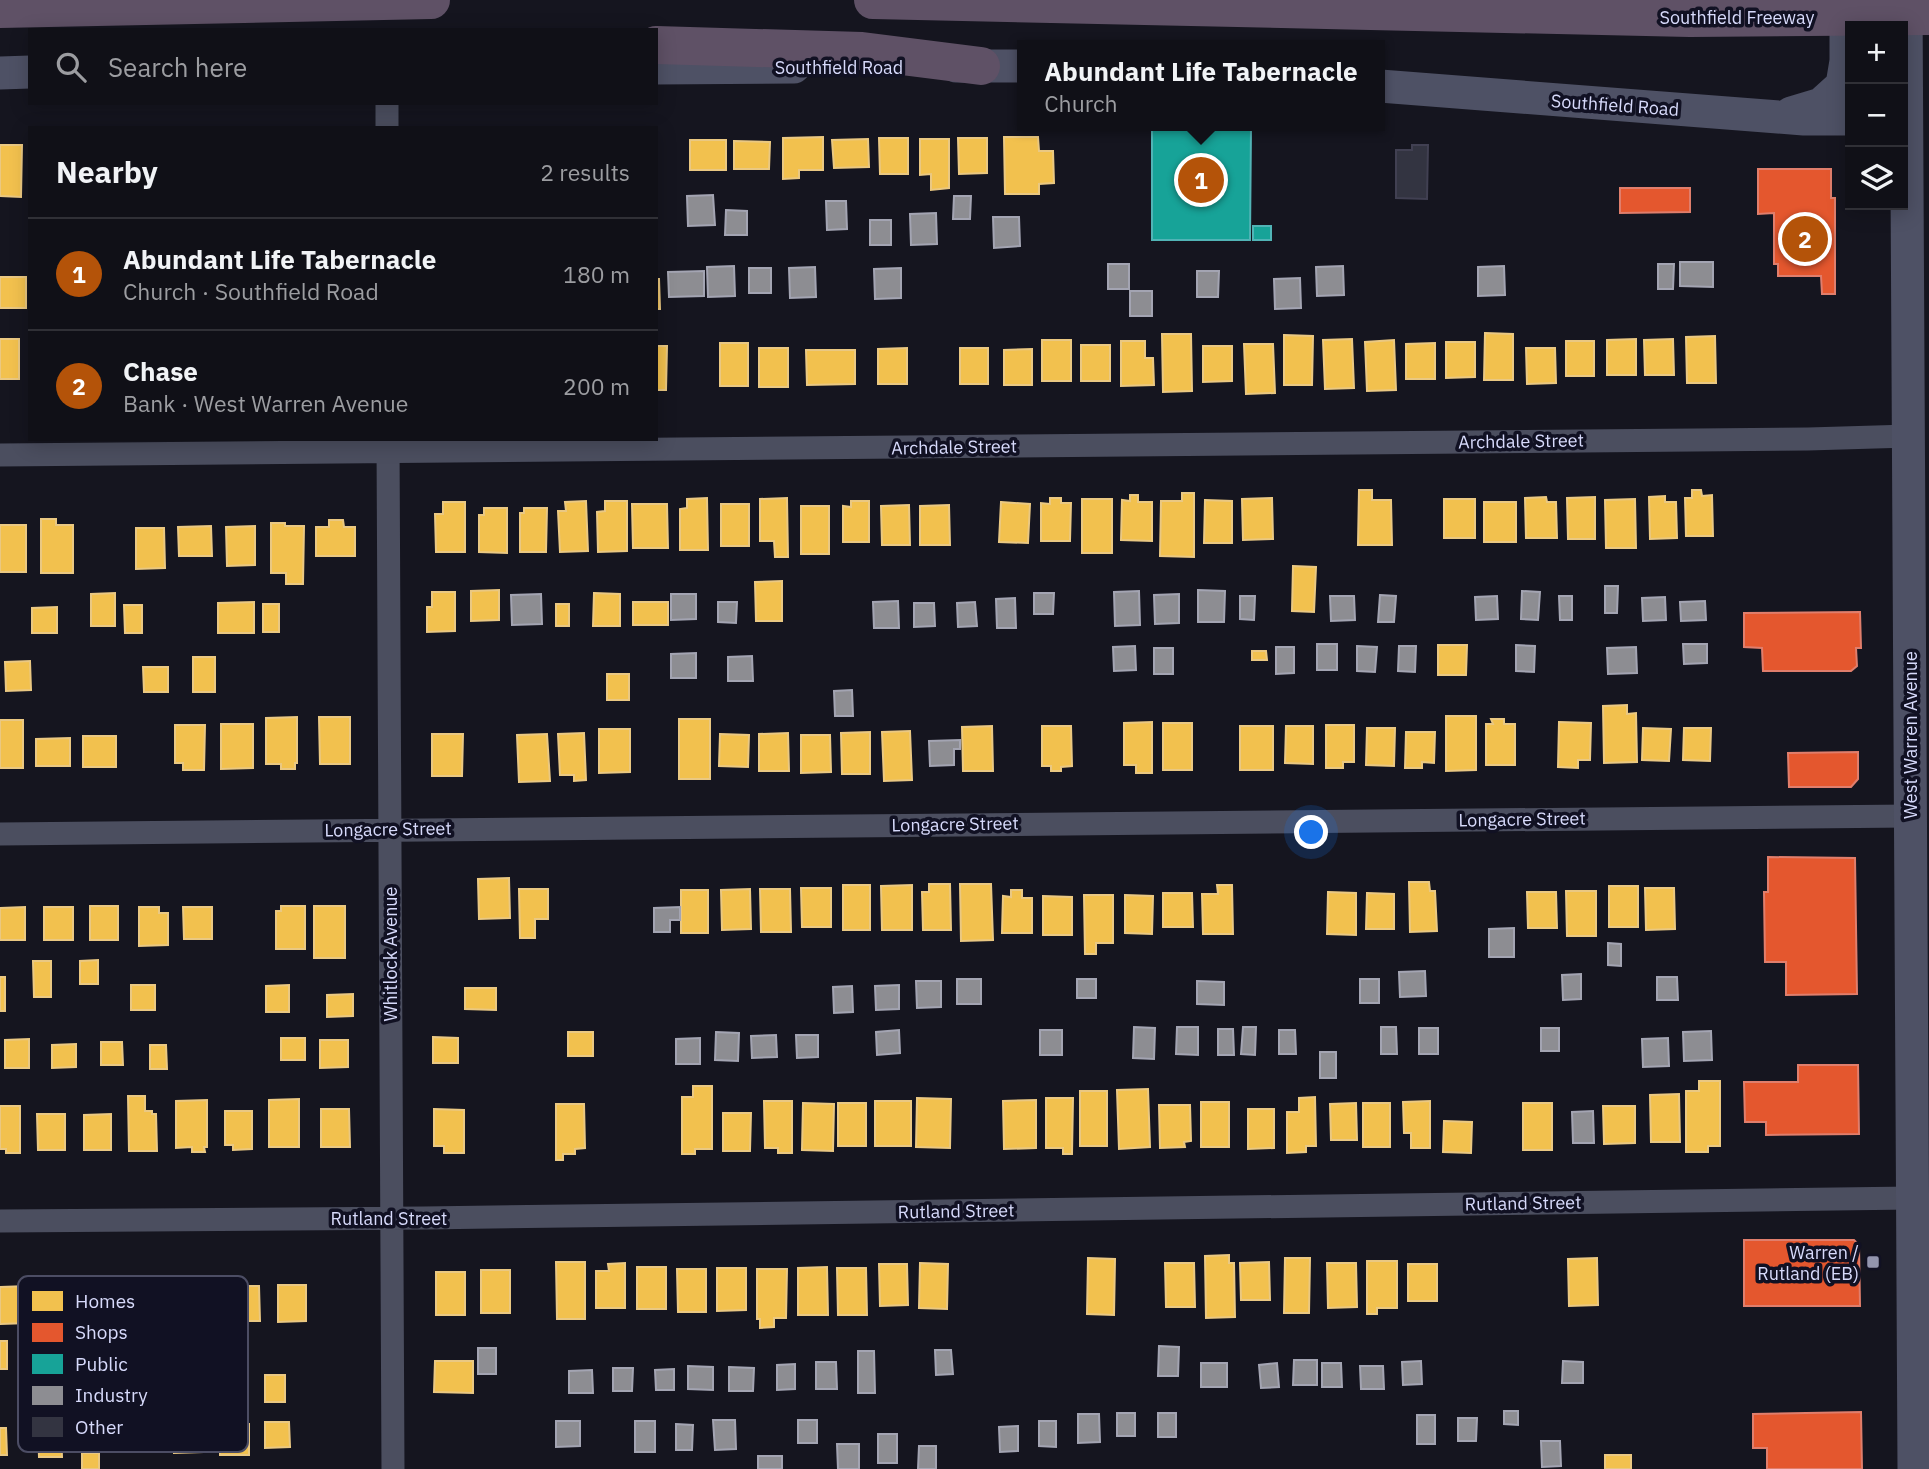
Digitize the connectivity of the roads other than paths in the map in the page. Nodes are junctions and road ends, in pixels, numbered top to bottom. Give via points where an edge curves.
1 (431, 0) edge
2 (873, 0) edge
3 (1846, 0) edge
4 (1906, 0) edge
5 (0, 9) edge
6 (58, 9) junction
7 (1929, 16) edge
8 (210, 28) edge
9 (658, 45) edge
10 (981, 66) junction
11 (1017, 66) edge
12 (658, 68) edge
13 (28, 72) edge
14 (0, 73) edge
15 (1385, 86) edge
16 (387, 105) edge
17 (1780, 117) junction
18 (1845, 119) edge
19 (1913, 119) edge
20 (387, 126) edge
21 (1915, 415) edge
22 (388, 446) edge
23 (0, 455) edge
24 (1919, 744) edge
25 (1910, 816) junction
26 (390, 829) junction
27 (0, 834) edge
28 (1921, 1081) edge
29 (1912, 1198) junction
30 (392, 1218) junction
31 (0, 1221) edge
32 (1921, 1408) edge
33 (393, 1469) edge
34 (1914, 1469) edge

1 - 6 highway
2 - 7 highway, Southfield Freeway via 1690,18
3 - 17 main road via 1842,85 1821,104
4 - 19 main road, West Warren Avenue
5 - 6 highway
6 - 8 highway via 161,26
9 - 10 highway via 862,51
10 - 11 main road, Southfield Road
10 - 12 main road, Southfield Road
13 - 14 main road
15 - 17 main road, Southfield Road
16 - 20 street
17 - 18 main road, Southfield Road
19 - 21 main road, West Warren Avenue
21 - 22 street, Archdale Street via 1808,439
21 - 24 main road, West Warren Avenue
22 - 23 street, Archdale Street
22 - 26 street, Whitlock Avenue
24 - 25 main road, West Warren Avenue
25 - 26 street, Longacre Street
25 - 28 main road, West Warren Avenue
26 - 27 street, Longacre Street
26 - 30 street, Whitlock Avenue
28 - 29 main road, West Warren Avenue
29 - 30 street, Rutland Street
29 - 32 main road, West Warren Avenue
30 - 31 street, Rutland Street
30 - 33 street, Whitlock Avenue
32 - 34 main road, West Warren Avenue

